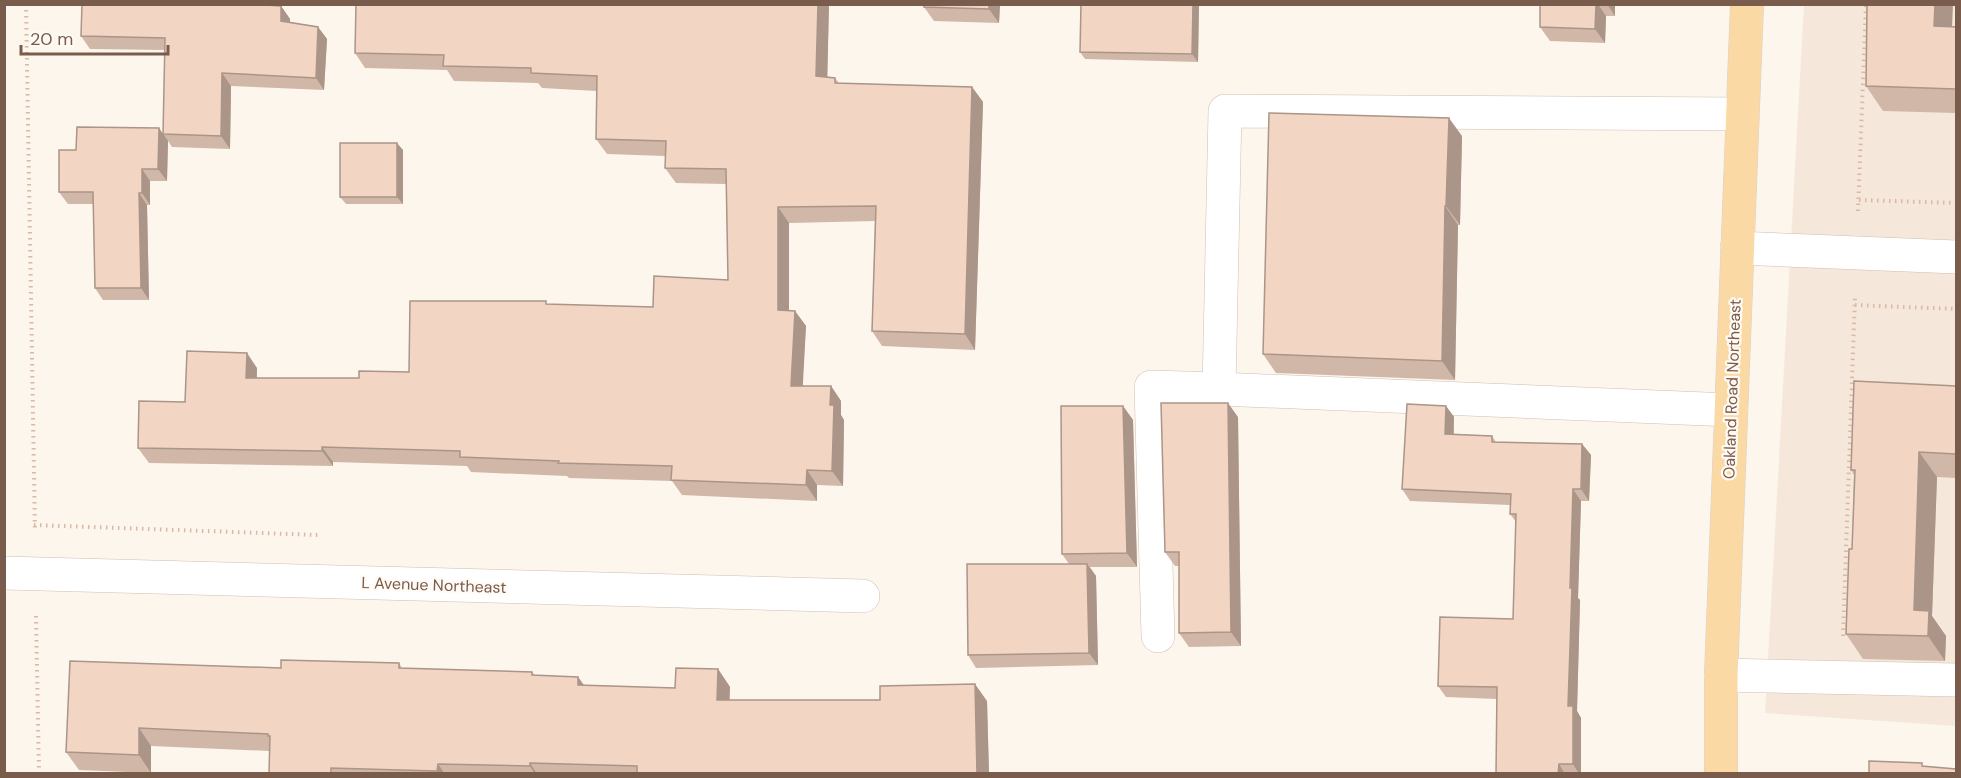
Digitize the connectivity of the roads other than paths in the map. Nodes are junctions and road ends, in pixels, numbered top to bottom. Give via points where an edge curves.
1 (1747, 4) edge
2 (1743, 114) junction
3 (1737, 248) junction
4 (1956, 257) edge
5 (1219, 389) junction
6 (1731, 410) junction
7 (4, 573) edge
8 (863, 597) dead end
9 (1158, 636) dead end
10 (1721, 675) junction
11 (1956, 680) edge
12 (1721, 774) edge

1 - 2 main road, Oakland Road Northeast
2 - 3 main road, Oakland Road Northeast
2 - 5 street via 1226,111
3 - 4 street
3 - 6 main road, Oakland Road Northeast
5 - 6 street
5 - 9 street via 1151,387
6 - 10 main road, Oakland Road Northeast
7 - 8 street, L Avenue Northeast
10 - 11 street
10 - 12 main road, Oakland Road Northeast

